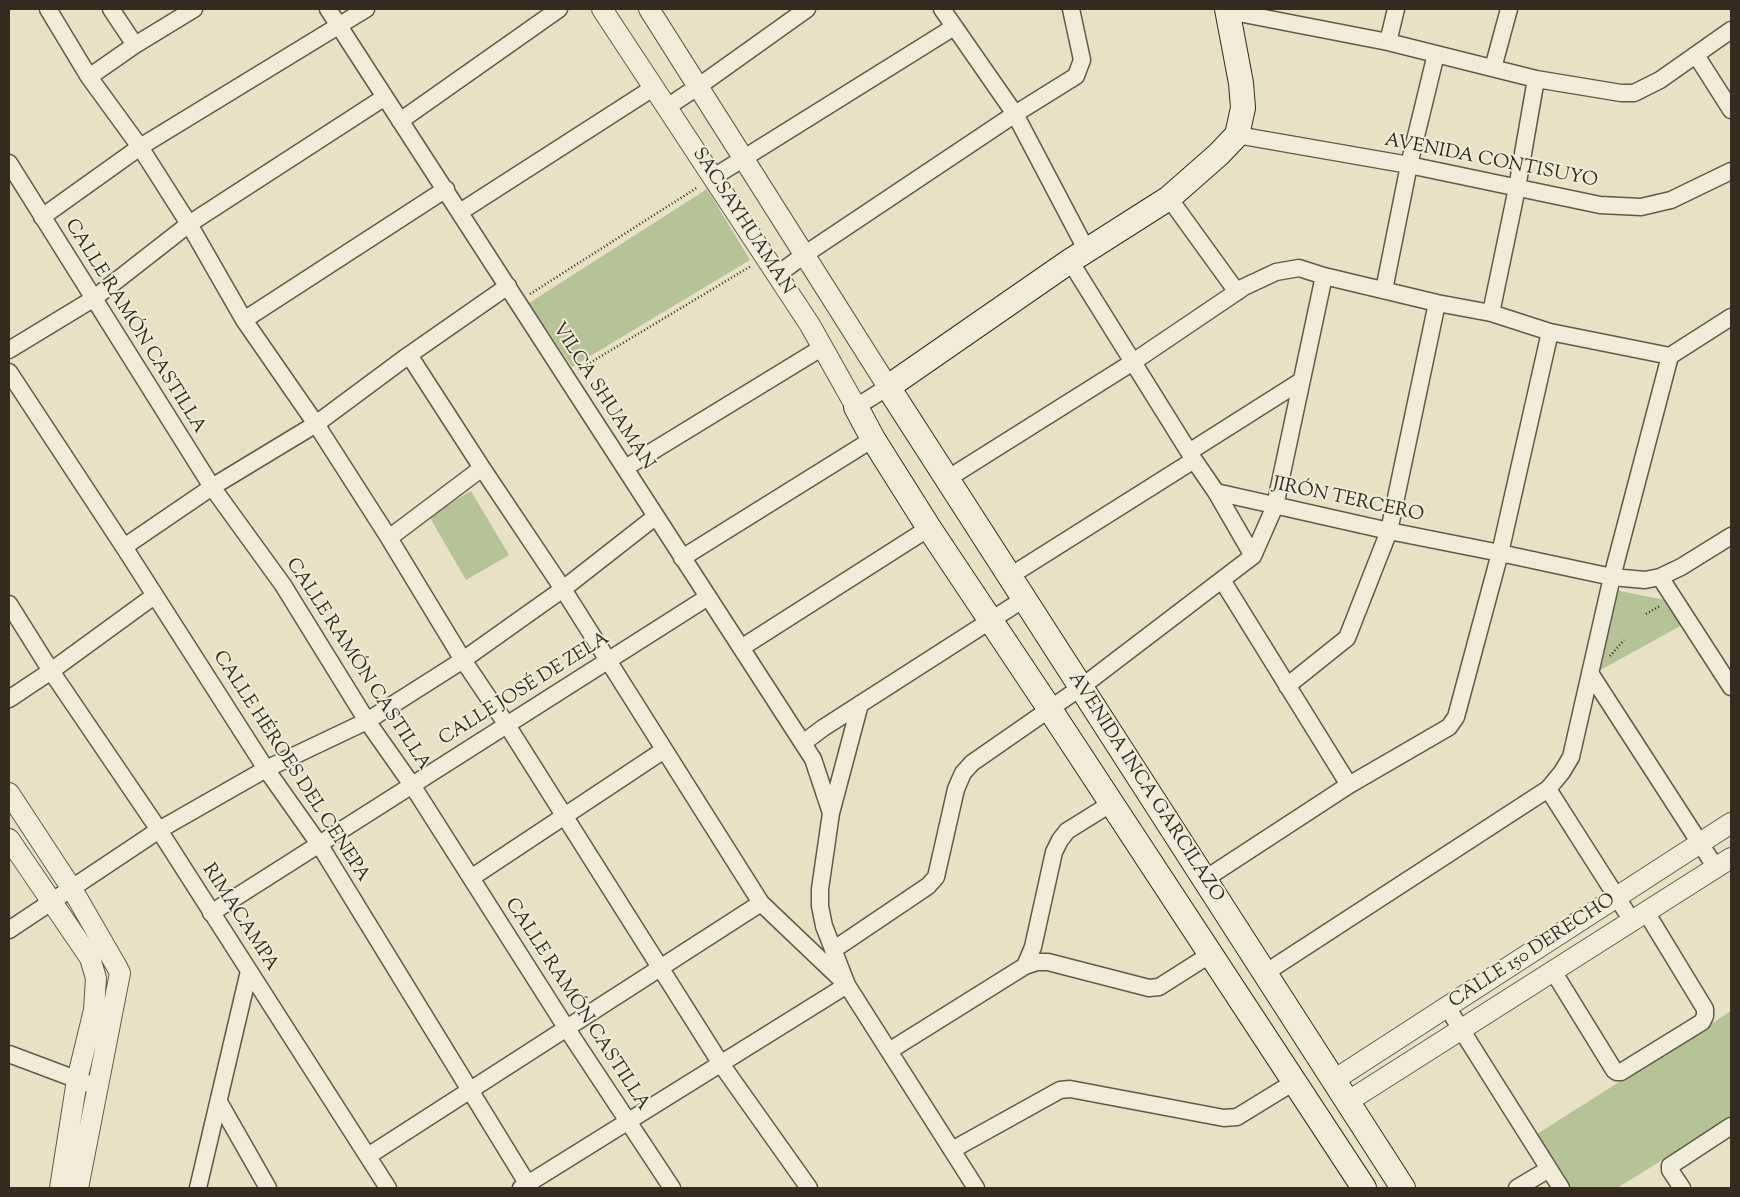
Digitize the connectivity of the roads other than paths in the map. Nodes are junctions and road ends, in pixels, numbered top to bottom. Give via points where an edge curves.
1 (48, 9) edge
2 (111, 9) edge
3 (194, 9) edge
4 (328, 9) edge
5 (366, 9) edge
6 (559, 9) edge
7 (602, 9) edge
8 (651, 9) edge
9 (807, 9) edge
10 (942, 9) edge
11 (1071, 9) edge
12 (1396, 9) edge
13 (1509, 9) edge
14 (1228, 10) edge
15 (339, 26) junction
16 (954, 27) junction
17 (1731, 30) edge
18 (1388, 42) junction
19 (135, 45) junction
20 (1436, 54) junction
21 (1696, 55) junction
22 (1493, 68) junction
23 (89, 77) junction
24 (1536, 79) junction
25 (699, 86) junction
26 (653, 88) junction
27 (385, 97) junction
28 (667, 107) junction
29 (1731, 110) edge
30 (1015, 114) junction
31 (400, 120) junction
32 (1237, 135) junction
33 (140, 146) junction
34 (744, 158) junction
35 (9, 163) edge
36 (1409, 165) junction
37 (1731, 171) edge
38 (712, 178) junction
39 (1517, 188) junction
40 (446, 189) junction
41 (1168, 198) junction
42 (460, 212) junction
43 (42, 217) junction
44 (189, 224) junction
45 (804, 255) junction
46 (1079, 256) junction
47 (777, 275) junction
48 (1324, 276) junction
49 (508, 286) junction
50 (1384, 290) junction
51 (1237, 292) junction
52 (93, 299) junction
53 (1438, 303) junction
54 (1491, 314) junction
55 (1731, 317) edge
56 (244, 320) junction
57 (1550, 332) junction
58 (823, 347) junction
59 (9, 350) edge
60 (409, 355) junction
61 (1670, 356) junction
62 (1134, 362) junction
63 (9, 372) edge
64 (1301, 381) junction
65 (888, 387) junction
66 (856, 407) junction
67 (316, 424) junction
68 (873, 439) junction
69 (1192, 456) junction
70 (482, 468) junction
71 (624, 468) junction
72 (947, 479) junction
73 (212, 487) junction
74 (1216, 492) junction
75 (1274, 506) junction
76 (655, 517) junction
77 (929, 528) junction
78 (1388, 531) junction
79 (1731, 536) edge
80 (390, 538) junction
81 (124, 547) junction
82 (1500, 552) junction
83 (1252, 556) junction
84 (682, 558) junction
85 (1010, 576) junction
86 (1612, 577) junction
87 (1660, 577) junction
88 (1222, 580) junction
89 (563, 590) junction
90 (154, 596) junction
91 (708, 598) junction
92 (1024, 599) junction
93 (9, 604) edge
94 (990, 621) junction
95 (741, 648) junction
96 (464, 660) junction
97 (608, 661) junction
98 (51, 671) junction
99 (1590, 673) junction
100 (1729, 678) edge
101 (1287, 686) junction
102 (1080, 688) junction
103 (9, 699) edge
104 (860, 704) junction
105 (1050, 708) junction
106 (368, 720) junction
107 (507, 725) junction
108 (803, 743) junction
109 (664, 750) junction
110 (266, 770) junction
111 (1349, 785) junction
112 (412, 786) junction
113 (1548, 790) junction
114 (9, 793) edge
115 (1112, 803) junction
116 (831, 813) junction
117 (565, 816) junction
118 (1731, 823) edge
119 (159, 830) junction
120 (9, 839) edge
121 (318, 844) junction
122 (1700, 844) junction
123 (1723, 863) edge
124 (471, 878) junction
125 (1205, 880) junction
126 (72, 889) junction
127 (1617, 898) junction
128 (52, 902) junction
129 (762, 903) junction
130 (212, 912) junction
131 (1639, 916) junction
132 (9, 930) edge
133 (833, 950) junction
134 (1211, 954) junction
135 (1026, 966) junction
136 (661, 968) junction
137 (249, 971) junction
138 (1553, 971) junction
139 (1264, 973) junction
140 (847, 985) junction
141 (1447, 1007) junction
142 (567, 1029) junction
143 (1461, 1030) junction
144 (889, 1051) junction
145 (9, 1054) edge
146 (721, 1064) junction
147 (77, 1080) junction
148 (1334, 1080) junction
149 (1294, 1082) junction
150 (98, 1087) junction
151 (470, 1091) junction
152 (219, 1102) junction
153 (1348, 1102) junction
154 (628, 1122) junction
155 (1731, 1126) edge
156 (952, 1150) junction
157 (368, 1156) junction
158 (1549, 1169) junction
159 (526, 1187) edge
160 (60, 1188) edge
161 (78, 1188) edge
162 (198, 1188) edge
163 (268, 1188) edge
164 (388, 1188) edge
165 (672, 1188) edge
166 (808, 1188) edge
167 (976, 1188) edge
168 (1364, 1188) edge
169 (1403, 1188) edge
170 (1517, 1188) edge
171 (1561, 1188) edge
172 (1682, 1188) edge

1 - 23 street
2 - 19 street
3 - 19 street
4 - 15 street, VILCA SHUAMAN
5 - 15 street
6 - 31 street
7 - 26 street, SACSAYHUAMAN
8 - 25 street
9 - 25 street
10 - 16 street
11 - 30 street via 1082,60 1076,76
12 - 18 street
13 - 22 street
14 - 18 street
14 - 32 main road via 1243,108
15 - 27 street, VILCA SHUAMAN
15 - 33 street
16 - 30 street
16 - 34 street
17 - 21 street
18 - 20 street
19 - 23 street
20 - 22 street
20 - 36 street
21 - 24 street via 1660,80 1634,93
21 - 29 street
22 - 24 street
23 - 33 street
24 - 39 street
25 - 28 street
25 - 34 street
26 - 28 street, SACSAYHUAMAN
26 - 42 street
27 - 31 street, VILCA SHUAMAN
27 - 44 street
28 - 38 street, SACSAYHUAMAN
30 - 45 street
30 - 46 street
31 - 40 street, VILCA SHUAMAN
32 - 36 street, AVENIDA CONTISUYO
32 - 41 main road
33 - 43 street
33 - 44 street
34 - 38 street
34 - 45 street
35 - 43 street, CALLE RAMÓN CASTILLA
36 - 39 street, AVENIDA CONTISUYO
36 - 50 street
37 - 39 street, AVENIDA CONTISUYO via 1671,200 1641,207 1600,204
38 - 47 street, SACSAYHUAMAN
39 - 54 street
40 - 42 street, VILCA SHUAMAN
40 - 56 street
41 - 46 main road
41 - 51 street
42 - 49 street, VILCA SHUAMAN
43 - 52 street, CALLE RAMÓN CASTILLA
44 - 52 street
44 - 56 street
45 - 47 street
45 - 65 street
46 - 62 street
46 - 65 main road
47 - 58 street, SACSAYHUAMAN
48 - 50 street
48 - 51 street via 1299,268 1276,272
48 - 64 street
49 - 60 street
49 - 71 street, VILCA SHUAMAN
50 - 53 street
51 - 62 street
52 - 59 street
52 - 73 street, CALLE RAMÓN CASTILLA
53 - 54 street
53 - 78 street
54 - 57 street
55 - 61 street
56 - 67 street
57 - 61 street
57 - 82 street
58 - 66 street, SACSAYHUAMAN
58 - 71 street
60 - 67 street
60 - 70 street
61 - 86 street
62 - 69 street
62 - 72 street
63 - 81 street, CALLE HÉROES DEL CENEPA
64 - 69 street
64 - 75 street
65 - 66 street
65 - 72 main road, AVENIDA INCA GARCILAZO
66 - 68 main road, AVENIDA INCA GARCILAZO
67 - 73 street
67 - 80 street
68 - 77 main road, AVENIDA INCA GARCILAZO
68 - 84 street
69 - 74 street
69 - 85 street
70 - 80 street
70 - 89 street
71 - 76 street, VILCA SHUAMAN
72 - 85 main road, AVENIDA INCA GARCILAZO
73 - 81 street
73 - 106 street, CALLE RAMÓN CASTILLA via 283,585
74 - 75 street, JIRÓN TERCERO
74 - 83 street
75 - 78 street, JIRÓN TERCERO
75 - 83 street
76 - 84 street, VILCA SHUAMAN
76 - 89 street
77 - 94 main road, AVENIDA INCA GARCILAZO
77 - 95 street
78 - 82 street, JIRÓN TERCERO
78 - 101 street via 1347,638
79 - 87 street, JIRÓN TERCERO
80 - 96 street
81 - 90 street, CALLE HÉROES DEL CENEPA
82 - 86 street, JIRÓN TERCERO
82 - 111 street via 1456,717 1449,727
83 - 88 street
84 - 91 street, VILCA SHUAMAN
85 - 92 main road, AVENIDA INCA GARCILAZO
86 - 87 street, JIRÓN TERCERO via 1645,580
86 - 99 street
87 - 100 street
88 - 101 street
88 - 102 street
89 - 96 street
89 - 97 street
90 - 98 street
90 - 110 street, CALLE HÉROES DEL CENEPA
91 - 95 street, VILCA SHUAMAN
91 - 97 street, CALLE JOSÉ DE ZELA
92 - 94 street
92 - 102 main road, AVENIDA INCA GARCILAZO
93 - 98 street, RIMACAMPA
94 - 104 street
94 - 105 main road, AVENIDA INCA GARCILAZO
95 - 108 street, VILCA SHUAMAN
96 - 106 street
96 - 107 street
97 - 107 street, CALLE JOSÉ DE ZELA
97 - 109 street
98 - 103 street
98 - 119 street, RIMACAMPA
99 - 113 street via 1571,757
99 - 122 street
101 - 111 street
102 - 105 street
102 - 125 main road, AVENIDA INCA GARCILAZO
104 - 108 street
104 - 116 street
105 - 115 main road, AVENIDA INCA GARCILAZO
105 - 133 street via 972,762 963,773 956,789 936,877 928,886
106 - 110 street
106 - 112 street, CALLE RAMÓN CASTILLA
107 - 112 street, CALLE JOSÉ DE ZELA
107 - 117 street
108 - 116 street, VILCA SHUAMAN via 813,758
109 - 117 street
109 - 129 street
110 - 119 street
110 - 121 street, CALLE HÉROES DEL CENEPA
111 - 125 street
112 - 121 street, CALLE JOSÉ DE ZELA
112 - 124 street, CALLE RAMÓN CASTILLA
113 - 127 street
113 - 139 street
114 - 126 street
115 - 134 main road, AVENIDA INCA GARCILAZO
115 - 135 street via 1060,840 1054,852
116 - 133 street via 820,906
117 - 124 street
117 - 136 street
118 - 122 street, CALLE 150 DERECHO
119 - 126 street
119 - 130 street, RIMACAMPA
120 - 128 street
121 - 130 street, CALLE JOSÉ DE ZELA
121 - 151 street, CALLE HÉROES DEL CENEPA
122 - 123 street
122 - 127 street, CALLE 150 DERECHO
123 - 131 street, CALLE 150 DERECHO
124 - 142 street, CALLE RAMÓN CASTILLA
125 - 139 main road, AVENIDA INCA GARCILAZO
126 - 128 street
126 - 150 street via 120,973
127 - 131 street
127 - 141 street, CALLE 150 DERECHO
128 - 132 street
128 - 147 street via 90,958 96,978 94,1010
129 - 136 street
129 - 140 street
130 - 137 street, RIMACAMPA
131 - 138 street, CALLE 150 DERECHO
131 - 138 street via 1705,1009 1702,1022 1617,1072
133 - 140 street
134 - 135 street via 1159,987 1149,988 1048,962
134 - 149 main road, AVENIDA INCA GARCILAZO
135 - 144 street
136 - 142 street
136 - 146 street
137 - 152 street
137 - 157 street, RIMACAMPA
138 - 143 street, CALLE 150 DERECHO
139 - 148 main road, AVENIDA INCA GARCILAZO
140 - 144 street
140 - 146 street
141 - 143 street
141 - 148 street, CALLE 150 DERECHO
142 - 151 street
142 - 154 street, CALLE RAMÓN CASTILLA
143 - 153 street, CALLE 150 DERECHO
143 - 158 street
144 - 156 street
145 - 147 street
146 - 154 street
146 - 166 street
147 - 150 street
147 - 160 street
148 - 153 main road, AVENIDA INCA GARCILAZO
149 - 156 street via 1237,1117 1224,1118 1070,1089 1060,1090
149 - 168 main road, AVENIDA INCA GARCILAZO
150 - 161 street
151 - 157 street
151 - 159 street, CALLE HÉROES DEL CENEPA
152 - 162 street
152 - 163 street
153 - 169 main road, AVENIDA INCA GARCILAZO
154 - 159 street
154 - 165 street, CALLE RAMÓN CASTILLA
155 - 172 street via 1670,1166
156 - 167 street
157 - 164 street, RIMACAMPA
158 - 170 street
158 - 171 street

